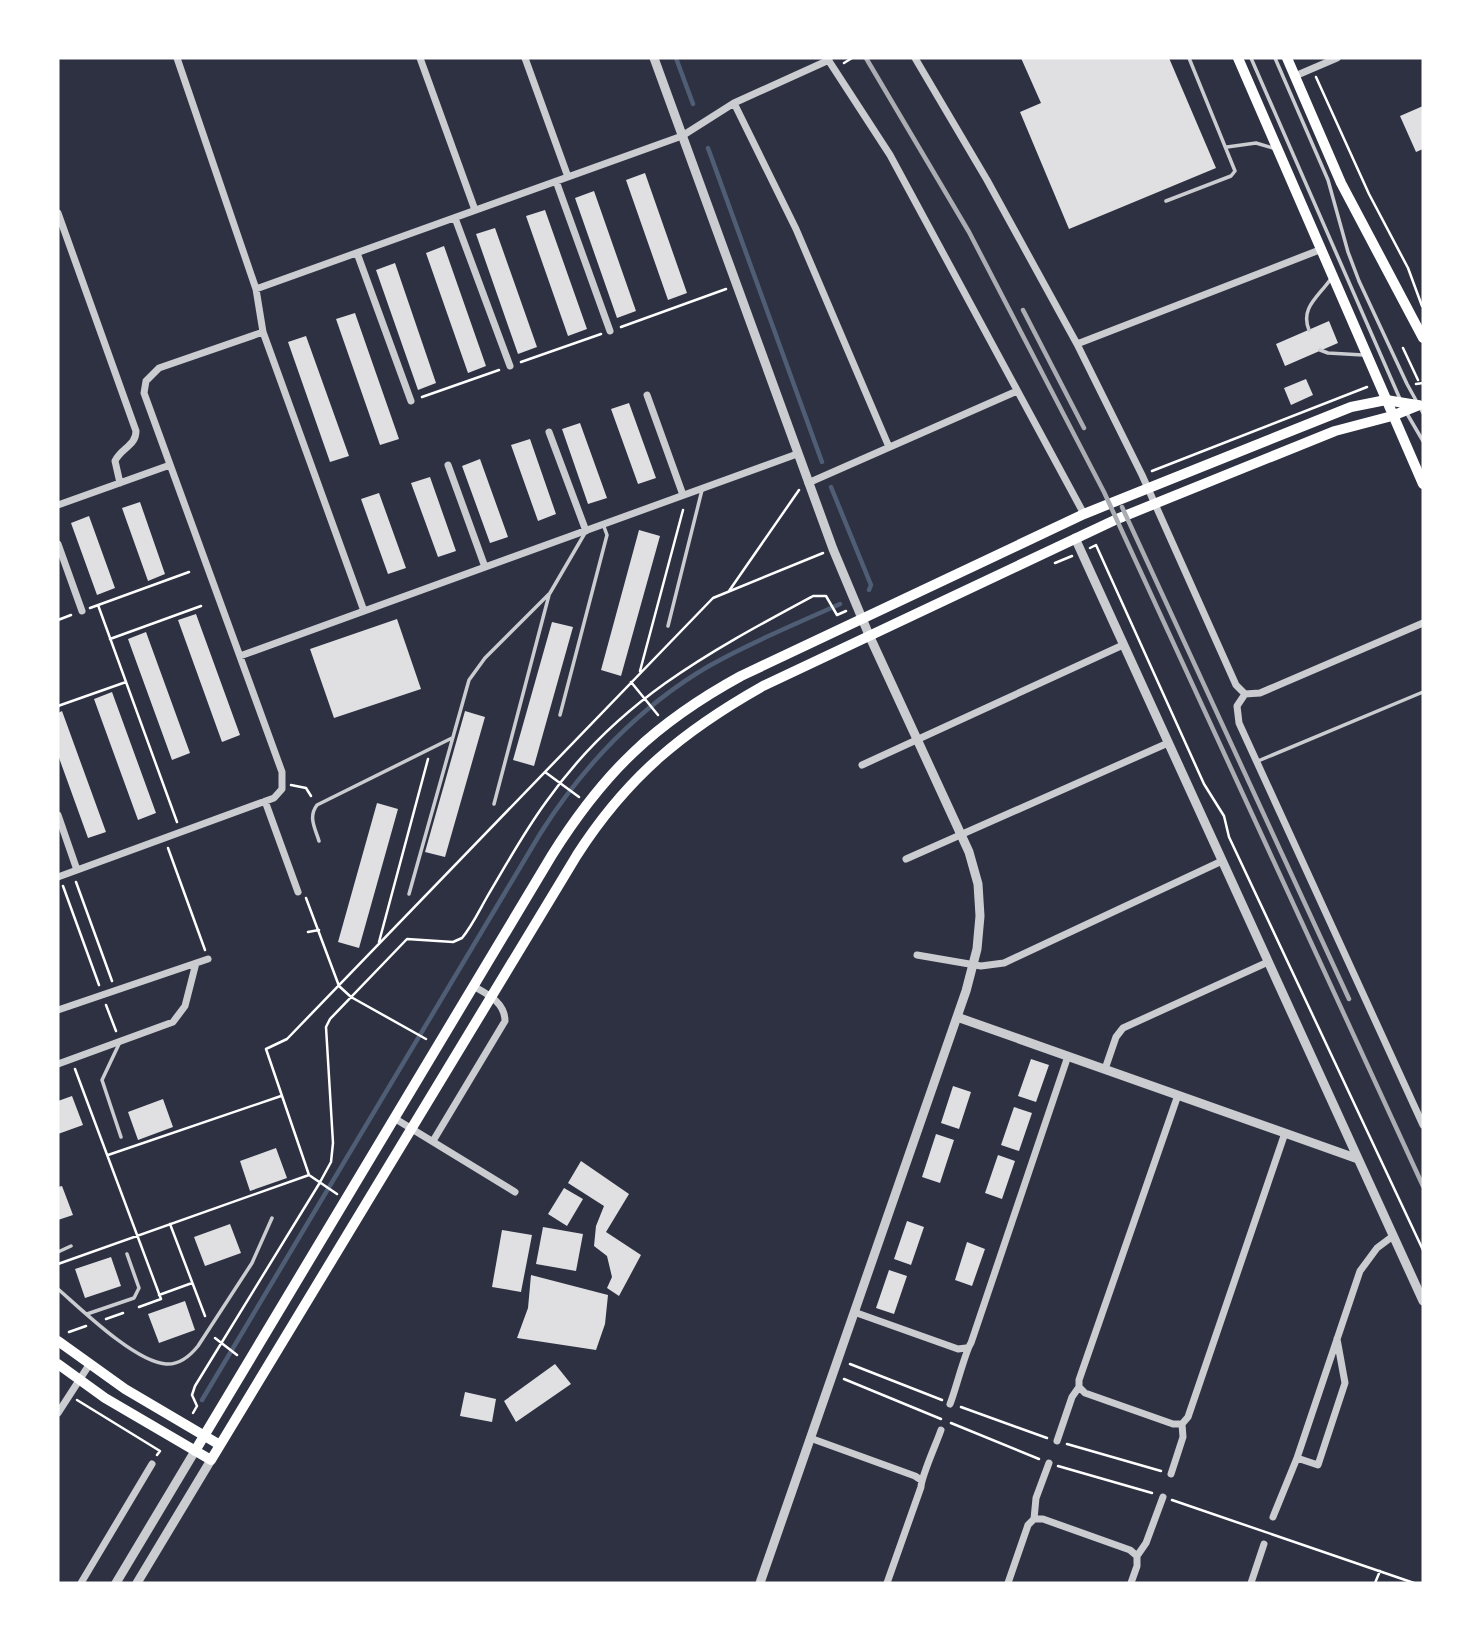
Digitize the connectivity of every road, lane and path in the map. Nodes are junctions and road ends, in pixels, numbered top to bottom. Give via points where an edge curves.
1 (177, 58) edge
2 (420, 58) edge
3 (526, 58) edge
4 (654, 58) edge
5 (915, 58) edge
6 (1189, 58) edge
7 (1238, 58) edge
8 (1251, 58) edge
9 (1275, 58) edge
10 (1287, 58) edge
11 (1337, 58) edge
12 (828, 59) edge
13 (1312, 68) junction
14 (1295, 76) junction
15 (734, 103) junction
16 (682, 136) junction
17 (1227, 147) junction
18 (1279, 152) junction
19 (568, 177) junction
20 (556, 181) junction
21 (1166, 201) dead end
22 (475, 210) junction
23 (58, 213) edge
24 (455, 218) junction
25 (1322, 249) junction
26 (357, 253) junction
27 (1334, 276) junction
28 (736, 286) junction
29 (256, 289) junction
30 (1423, 309) edge
31 (1309, 330) dead end
32 (610, 331) junction
33 (263, 332) junction
34 (1423, 338) edge
35 (1077, 344) junction
36 (1403, 348) dead end
37 (1321, 351) dead end
38 (1367, 355) junction
39 (510, 366) junction
40 (1418, 380) dead end
41 (1362, 387) dead end
42 (1017, 391) junction
43 (648, 395) dead end
44 (1386, 400) junction
45 (411, 401) joint
46 (1403, 406) junction
47 (1422, 408) edge
48 (1392, 415) junction
49 (549, 432) dead end
50 (1266, 440) junction
51 (1423, 441) edge
52 (889, 447) junction
53 (797, 454) junction
54 (1272, 456) junction
55 (170, 465) junction
56 (448, 465) dead end
57 (1142, 475) junction
58 (120, 483) junction
59 (807, 483) junction
60 (1423, 484) edge
61 (703, 488) junction
62 (1148, 488) junction
63 (683, 495) junction
64 (58, 503) edge
65 (1155, 503) junction
66 (683, 510) dead end
67 (1084, 514) junction
68 (603, 524) junction
69 (586, 531) junction
70 (1075, 538) junction
71 (58, 544) edge
72 (1096, 545) dead end
73 (833, 549) junction
74 (485, 567) junction
75 (189, 572) dead end
76 (729, 591) junction
77 (550, 593) junction
78 (98, 605) junction
79 (201, 606) dead end
80 (82, 611) junction
81 (364, 611) junction
82 (836, 612) dead end
83 (861, 618) junction
84 (58, 620) edge
85 (1423, 623) edge
86 (668, 626) dead end
87 (869, 635) junction
88 (110, 639) junction
89 (1124, 645) junction
90 (240, 656) junction
91 (639, 674) junction
92 (126, 682) junction
93 (631, 682) junction
94 (1423, 692) edge
95 (1245, 694) junction
96 (645, 697) junction
97 (58, 706) edge
98 (689, 707) junction
99 (560, 715) dead end
100 (659, 715) dead end
101 (700, 723) junction
102 (452, 738) junction
103 (917, 739) junction
104 (1168, 743) junction
105 (432, 747) junction
106 (1256, 762) junction
107 (862, 765) dead end
108 (544, 772) junction
109 (560, 783) junction
110 (283, 786) junction
111 (579, 797) dead end
112 (265, 801) junction
113 (494, 804) dead end
114 (317, 805) junction
115 (58, 815) edge
116 (181, 832) junction
117 (961, 834) junction
118 (165, 838) junction
119 (319, 841) dead end
120 (906, 859) dead end
121 (1222, 861) junction
122 (75, 871) junction
123 (59, 877) edge
124 (298, 892) joint
125 (409, 894) dead end
126 (319, 930) junction
127 (309, 932) dead end
128 (503, 937) junction
129 (378, 945) junction
130 (520, 947) junction
131 (917, 955) dead end
132 (208, 959) joint
133 (1268, 961) junction
134 (195, 963) junction
135 (973, 965) junction
136 (339, 986) junction
137 (473, 986) junction
138 (115, 990) junction
139 (102, 995) junction
140 (490, 996) junction
141 (351, 997) junction
142 (58, 1010) edge
143 (957, 1017) junction
144 (423, 1038) dead end
145 (120, 1042) junction
146 (1068, 1056) junction
147 (71, 1059) junction
148 (58, 1064) edge
149 (1105, 1069) junction
150 (1178, 1095) junction
151 (281, 1096) junction
152 (394, 1118) junction
153 (1423, 1125) edge
154 (410, 1128) junction
155 (1285, 1133) junction
156 (121, 1137) dead end
157 (433, 1141) junction
158 (108, 1155) junction
159 (1358, 1159) junction
160 (309, 1175) junction
161 (319, 1184) junction
162 (351, 1190) junction
163 (332, 1191) dead end
164 (515, 1192) dead end
165 (367, 1200) junction
166 (272, 1218) dead end
167 (170, 1224) junction
168 (137, 1236) junction
169 (1394, 1236) junction
170 (71, 1246) dead end
171 (1423, 1250) edge
172 (58, 1252) edge
173 (127, 1254) dead end
174 (58, 1264) edge
175 (192, 1283) junction
176 (58, 1289) edge
177 (159, 1295) junction
178 (1423, 1301) edge
179 (135, 1309) dead end
180 (854, 1312) junction
181 (122, 1313) dead end
182 (87, 1314) junction
183 (97, 1323) junction
184 (209, 1328) junction
185 (69, 1332) dead end
186 (1337, 1338) junction
187 (58, 1341) edge
188 (222, 1345) junction
189 (966, 1348) junction
190 (239, 1356) dead end
191 (837, 1359) junction
192 (58, 1364) edge
193 (89, 1365) junction
194 (832, 1375) junction
195 (79, 1381) junction
196 (1079, 1387) junction
197 (70, 1396) junction
198 (950, 1404) junction
199 (58, 1413) edge
200 (944, 1421) junction
201 (1182, 1424) junction
202 (186, 1426) junction
203 (941, 1430) dead end
204 (204, 1436) junction
205 (810, 1438) junction
206 (1057, 1441) junction
207 (220, 1445) junction
208 (160, 1451) dead end
209 (194, 1451) junction
210 (1297, 1458) junction
211 (211, 1460) junction
212 (1049, 1463) junction
213 (152, 1464) dead end
214 (1171, 1474) joint
215 (921, 1480) junction
216 (1163, 1497) junction
217 (1273, 1517) joint
218 (1034, 1519) junction
219 (1268, 1533) junction
220 (1264, 1544) dead end
221 (1137, 1556) junction
222 (1380, 1571) junction
223 (81, 1583) edge
224 (116, 1583) edge
225 (137, 1583) edge
226 (760, 1583) edge
227 (887, 1583) edge
228 (1008, 1583) edge
229 (1131, 1583) edge
230 (1251, 1583) edge
231 (1375, 1583) edge
232 (1414, 1583) edge

1 - 29 street
2 - 22 street
3 - 19 street
4 - 16 street
5 - 35 street
6 - 17 lane
7 - 18 main road
8 - 46 lane
9 - 47 lane via 1328,180 1359,281
10 - 14 main road
11 - 13 street
12 - 15 street
12 - 42 street via 890,155
13 - 14 street
13 - 30 path via 1343,142 1408,268
14 - 34 main road via 1341,183
15 - 16 street
15 - 52 street via 796,229
16 - 19 street
16 - 28 street
17 - 18 lane via 1256,143
17 - 21 lane via 1235,167 1231,176
18 - 25 main road
19 - 20 street
20 - 22 street
20 - 32 street
22 - 24 street
23 - 58 street via 136,431 133,442 116,461
24 - 26 street
24 - 39 street
25 - 27 main road
25 - 35 street
26 - 29 street
26 - 45 street
27 - 31 lane via 1307,309
27 - 38 main road
28 - 32 path
28 - 53 street
29 - 33 street
32 - 39 path
33 - 55 street via 159,368 146,381 146,399
33 - 81 street
35 - 57 street
36 - 40 path
37 - 38 lane
38 - 44 main road
39 - 45 path
41 - 57 path
42 - 52 street
42 - 67 street
43 - 63 street
44 - 46 main road
44 - 48 main road
44 - 50 main road via 1351,407
46 - 47 main road
46 - 48 main road
46 - 51 lane
48 - 54 main road
48 - 60 main road
49 - 69 street
50 - 54 main road
50 - 62 main road
52 - 59 street
53 - 59 street
53 - 61 street
54 - 65 main road
55 - 58 street
55 - 90 street
56 - 74 street
57 - 62 street
58 - 64 street
59 - 73 street
59 - 76 path
61 - 63 street
61 - 86 lane
62 - 65 street
62 - 67 main road
63 - 68 street
65 - 70 main road
65 - 95 street via 1236,685
66 - 91 path
67 - 83 main road
68 - 69 street
68 - 99 lane via 607,535
69 - 74 street
69 - 77 lane
70 - 87 main road
70 - 89 street
71 - 80 street
72 - 171 path
73 - 76 path
73 - 83 street
74 - 81 street
75 - 78 path
76 - 91 path via 713,598
77 - 102 lane via 475,670
77 - 113 lane
78 - 80 path
78 - 88 path
79 - 88 path
80 - 84 path
81 - 90 street
82 - 96 path via 822,594 813,596 705,655
83 - 87 street
83 - 98 main road via 741,676
85 - 95 street via 1260,693
87 - 101 main road via 763,686
87 - 103 street
88 - 92 path
89 - 103 street
89 - 104 street
90 - 110 street
91 - 93 path
92 - 97 path
92 - 116 path
93 - 96 path
93 - 108 path
94 - 106 lane
95 - 106 street via 1236,717
96 - 100 path
96 - 109 path via 603,733
98 - 101 main road
98 - 128 main road via 641,743 601,784
101 - 130 main road via 611,806
102 - 105 lane
102 - 125 lane
103 - 107 street
103 - 117 street
104 - 117 street
104 - 121 street
105 - 114 lane
105 - 129 path
106 - 153 street
108 - 109 path
108 - 129 path
109 - 111 path
109 - 141 path via 462,938 453,942 407,939
110 - 112 street
110 - 114 path via 306,788
112 - 116 street
112 - 124 street
114 - 119 lane via 312,820
115 - 122 street
116 - 118 street
117 - 120 street
117 - 135 street via 974,868 979,900
118 - 122 street
118 - 132 path
121 - 133 street
121 - 135 street via 1004,962
122 - 123 street
122 - 138 path
123 - 139 path
124 - 126 path via 304,895
126 - 127 path
126 - 136 path
128 - 130 main road
128 - 137 main road
129 - 136 path
130 - 140 main road
131 - 135 street
132 - 134 street
133 - 149 street via 1126,1026 1116,1037
133 - 159 street
134 - 138 street
134 - 145 street via 178,1018 168,1026
135 - 143 street
136 - 141 path
136 - 151 path via 288,1039 266,1049
137 - 140 street
137 - 152 main road
138 - 139 street
139 - 142 street
139 - 145 path
140 - 154 main road
140 - 157 street via 502,1007 505,1021
141 - 144 path
141 - 161 path via 326,1027 333,1149
143 - 146 street
143 - 180 street
145 - 147 street
145 - 156 lane via 102,1080
146 - 149 street
146 - 189 street
147 - 148 street
147 - 158 path
149 - 150 street
150 - 155 street
150 - 196 street
151 - 158 path
151 - 160 path
152 - 154 street
152 - 162 main road
154 - 157 street
154 - 165 main road
155 - 159 street
155 - 201 street
157 - 164 street
158 - 168 path
159 - 169 street
160 - 161 path
160 - 167 path
161 - 163 path
161 - 188 path
162 - 165 main road
162 - 204 main road
165 - 207 main road
166 - 184 lane via 251,1263
167 - 168 path
167 - 175 path
168 - 174 path
168 - 177 path
169 - 178 street
169 - 186 street via 1365,1263
170 - 172 lane
173 - 182 lane via 138,1294
175 - 177 path
175 - 184 path
176 - 182 lane
177 - 179 path via 161,1299
180 - 189 street
180 - 191 street
181 - 183 path
182 - 183 lane
183 - 184 lane via 137,1352 168,1364 190,1356
183 - 185 path
184 - 188 path
186 - 210 street
186 - 210 street via 1345,1383 1318,1465
187 - 193 main road
188 - 190 path
188 - 202 path via 193,1391 197,1406
189 - 198 street
191 - 194 street
191 - 198 path
192 - 195 main road
193 - 195 street
193 - 202 main road
194 - 200 path
194 - 205 street
195 - 197 street
195 - 209 main road
196 - 201 street via 1085,1393
196 - 206 street
197 - 199 street
197 - 208 path
198 - 200 path
198 - 206 path
200 - 212 path
201 - 214 street via 1183,1437
202 - 204 main road
203 - 215 street
204 - 207 main road
204 - 209 main road
205 - 215 street
205 - 226 street
206 - 214 path
207 - 211 main road
209 - 211 main road
209 - 224 street
210 - 217 street
211 - 225 street
212 - 216 path
212 - 218 street via 1036,1498
213 - 223 street
215 - 227 street
216 - 219 path
216 - 221 street
217 - 219 path
218 - 221 street
218 - 228 street
219 - 222 path
220 - 230 street
221 - 229 street
222 - 231 path
222 - 232 path

